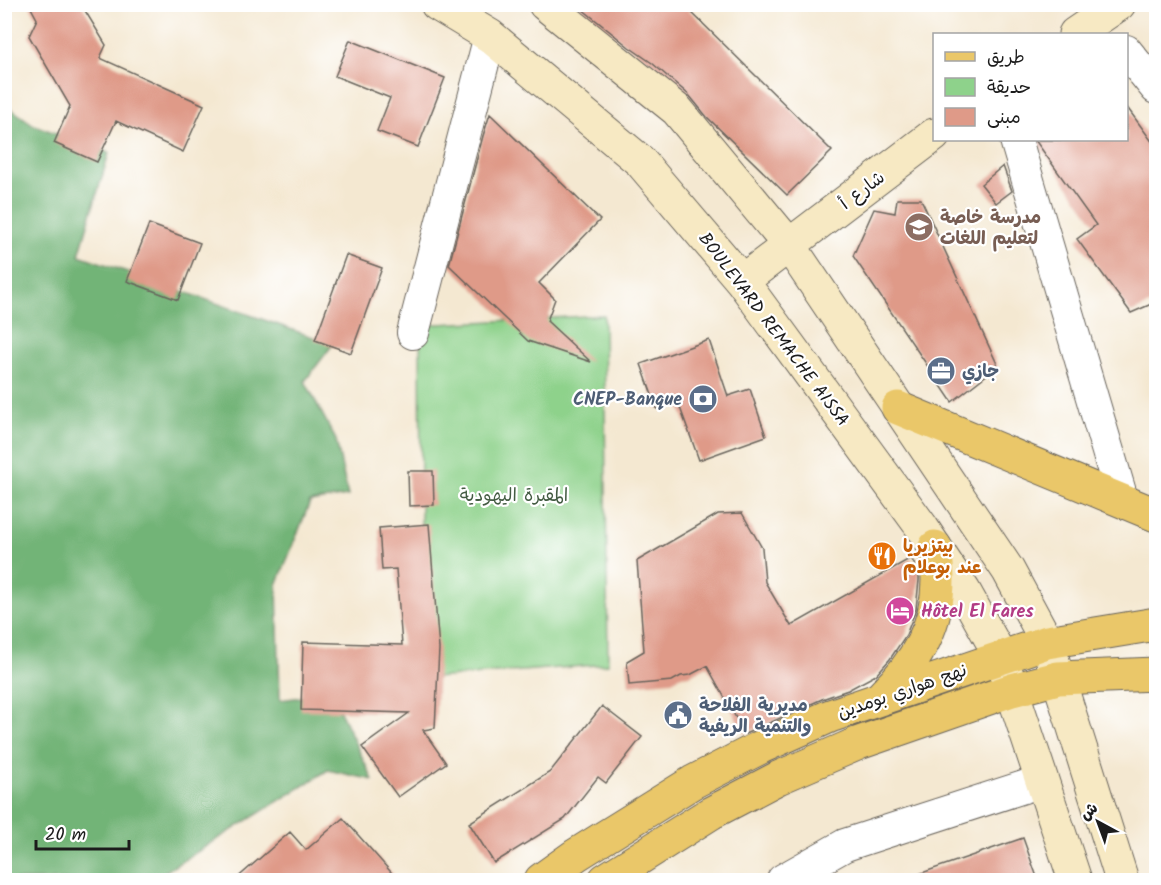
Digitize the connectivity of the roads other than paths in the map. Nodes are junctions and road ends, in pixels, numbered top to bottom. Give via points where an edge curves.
1 (437, 4) edge
2 (545, 4) edge
3 (490, 36) junction
4 (1128, 53) edge
5 (1156, 88) edge
6 (933, 136) edge
7 (1016, 141) edge
8 (789, 245) junction
9 (742, 281) junction
10 (413, 333) dead end
11 (898, 408) junction
12 (1122, 499) junction
13 (1156, 515) edge
14 (935, 547) junction
15 (1156, 624) edge
16 (1047, 642) junction
17 (1001, 657) junction
18 (1156, 674) edge
19 (1058, 678) junction
20 (1012, 690) junction
21 (879, 699) junction
22 (1042, 781) junction
23 (541, 880) edge
24 (605, 880) edge
25 (783, 880) edge
26 (1075, 880) edge
27 (1122, 880) edge

1 - 3 main road, BOULEVARD REMACHE AISSA
2 - 8 main road via 677,110
3 - 9 main road, BOULEVARD REMACHE AISSA via 640,160
3 - 10 street
4 - 5 street
6 - 8 main road, شارع أ
7 - 12 street
8 - 9 main road, شارع أ
8 - 11 main road
9 - 14 main road, BOULEVARD REMACHE AISSA
11 - 12 main road
11 - 16 main road via 1008,570
12 - 13 main road
14 - 17 main road, BOULEVARD REMACHE AISSA
14 - 21 main road via 938,580 934,614 922,646 903,675
15 - 16 main road, نهج هواري بومدين
16 - 17 main road, نهج هواري بومدين
16 - 19 main road
17 - 20 main road, BOULEVARD REMACHE AISSA
17 - 21 main road, نهج هواري بومدين
18 - 19 main road, نهج هواري بومدين
19 - 20 main road, نهج هواري بومدين
19 - 27 main road
20 - 22 main road, BOULEVARD REMACHE AISSA
20 - 24 main road, نهج هواري بومدين via 859,743 778,777 711,813
21 - 23 main road, نهج هواري بومدين via 830,716 693,782
22 - 25 street via 846,845
22 - 26 main road, BOULEVARD REMACHE AISSA

